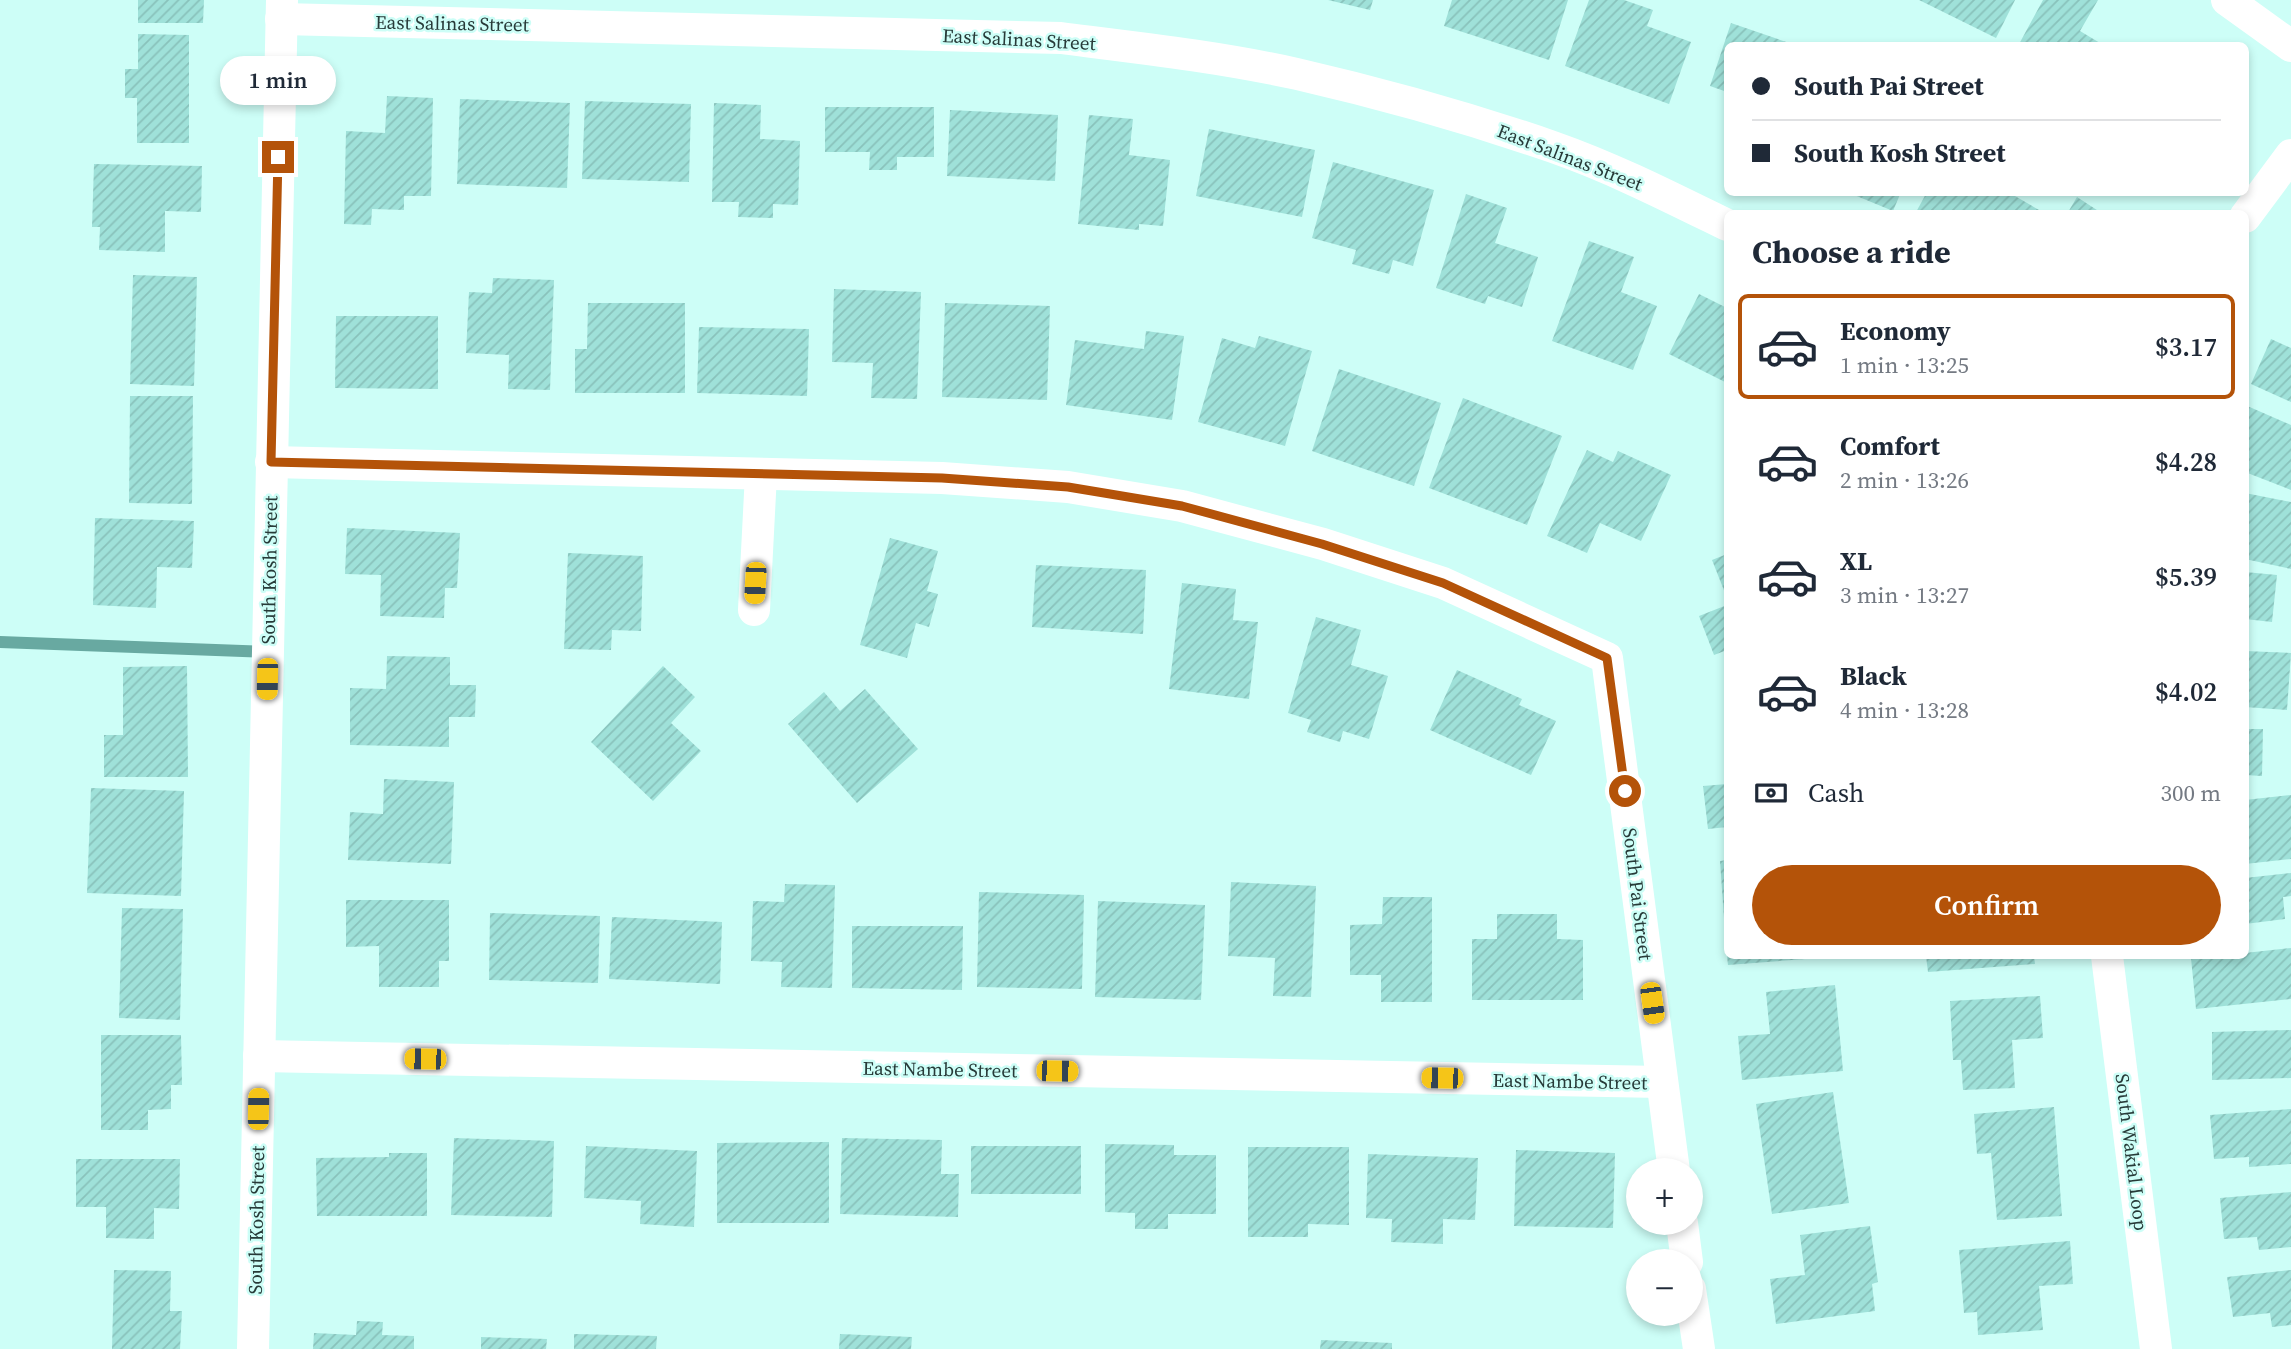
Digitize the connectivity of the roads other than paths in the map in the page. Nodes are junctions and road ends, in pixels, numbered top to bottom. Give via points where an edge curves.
1 (2227, 0) edge
2 (282, 9) edge
3 (2291, 46) edge
4 (2291, 155) edge
5 (2249, 212) edge
6 (1724, 224) edge
7 (271, 462) junction
8 (761, 474) junction
9 (754, 610) dead end
10 (2107, 959) edge
11 (259, 1056) junction
12 (1662, 1082) junction
13 (1672, 1158) edge
14 (1696, 1326) edge
15 (253, 1349) edge
16 (1699, 1349) edge
17 (2156, 1349) edge

1 - 3 street
2 - 6 street, East Salinas Street via 1061,38 1168,52 1296,74 1432,108 1555,148
2 - 7 street, South Kosh Street
4 - 5 street
7 - 8 street
7 - 11 street, South Kosh Street
8 - 9 street
8 - 12 street, South Pai Street via 1043,485 1182,506 1443,583 1607,658
10 - 17 street, South Wakial Loop
11 - 12 street, East Nambe Street
11 - 15 street, South Kosh Street
12 - 13 street, South Pai Street
14 - 16 street

